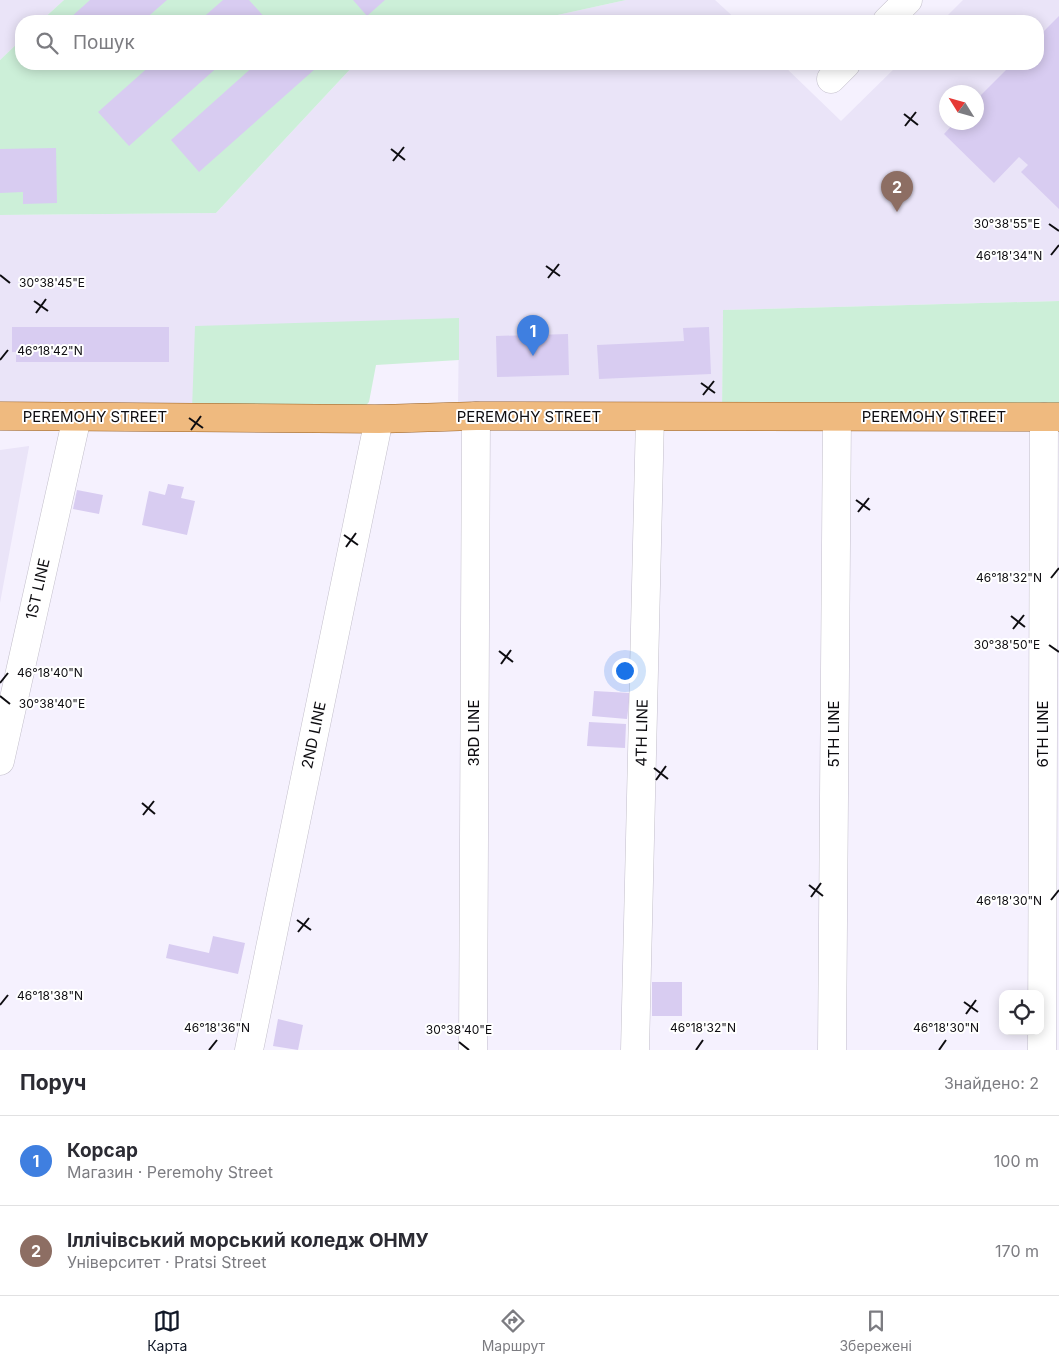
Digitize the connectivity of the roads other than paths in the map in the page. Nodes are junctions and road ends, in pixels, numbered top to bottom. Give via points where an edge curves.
1 (908, 0) edge
2 (894, 15) edge
3 (0, 416) edge
4 (476, 416) junction
5 (77, 417) junction
6 (650, 417) junction
7 (837, 417) junction
8 (1052, 417) edge
9 (379, 419) junction
10 (0, 761) edge
11 (249, 1050) edge
12 (473, 1050) edge
13 (635, 1050) edge
14 (832, 1050) edge
15 (1042, 1050) edge

1 - 2 street
3 - 5 main road, PEREMOHY STREET
4 - 6 main road, PEREMOHY STREET
4 - 9 main road, PEREMOHY STREET
4 - 12 street, 3RD LINE
5 - 9 main road, PEREMOHY STREET
5 - 10 street, 1ST LINE
6 - 7 main road, PEREMOHY STREET
6 - 13 street, 4TH LINE
7 - 8 main road, PEREMOHY STREET
7 - 14 street, 5TH LINE
8 - 15 street, 6TH LINE
9 - 11 street, 2ND LINE

